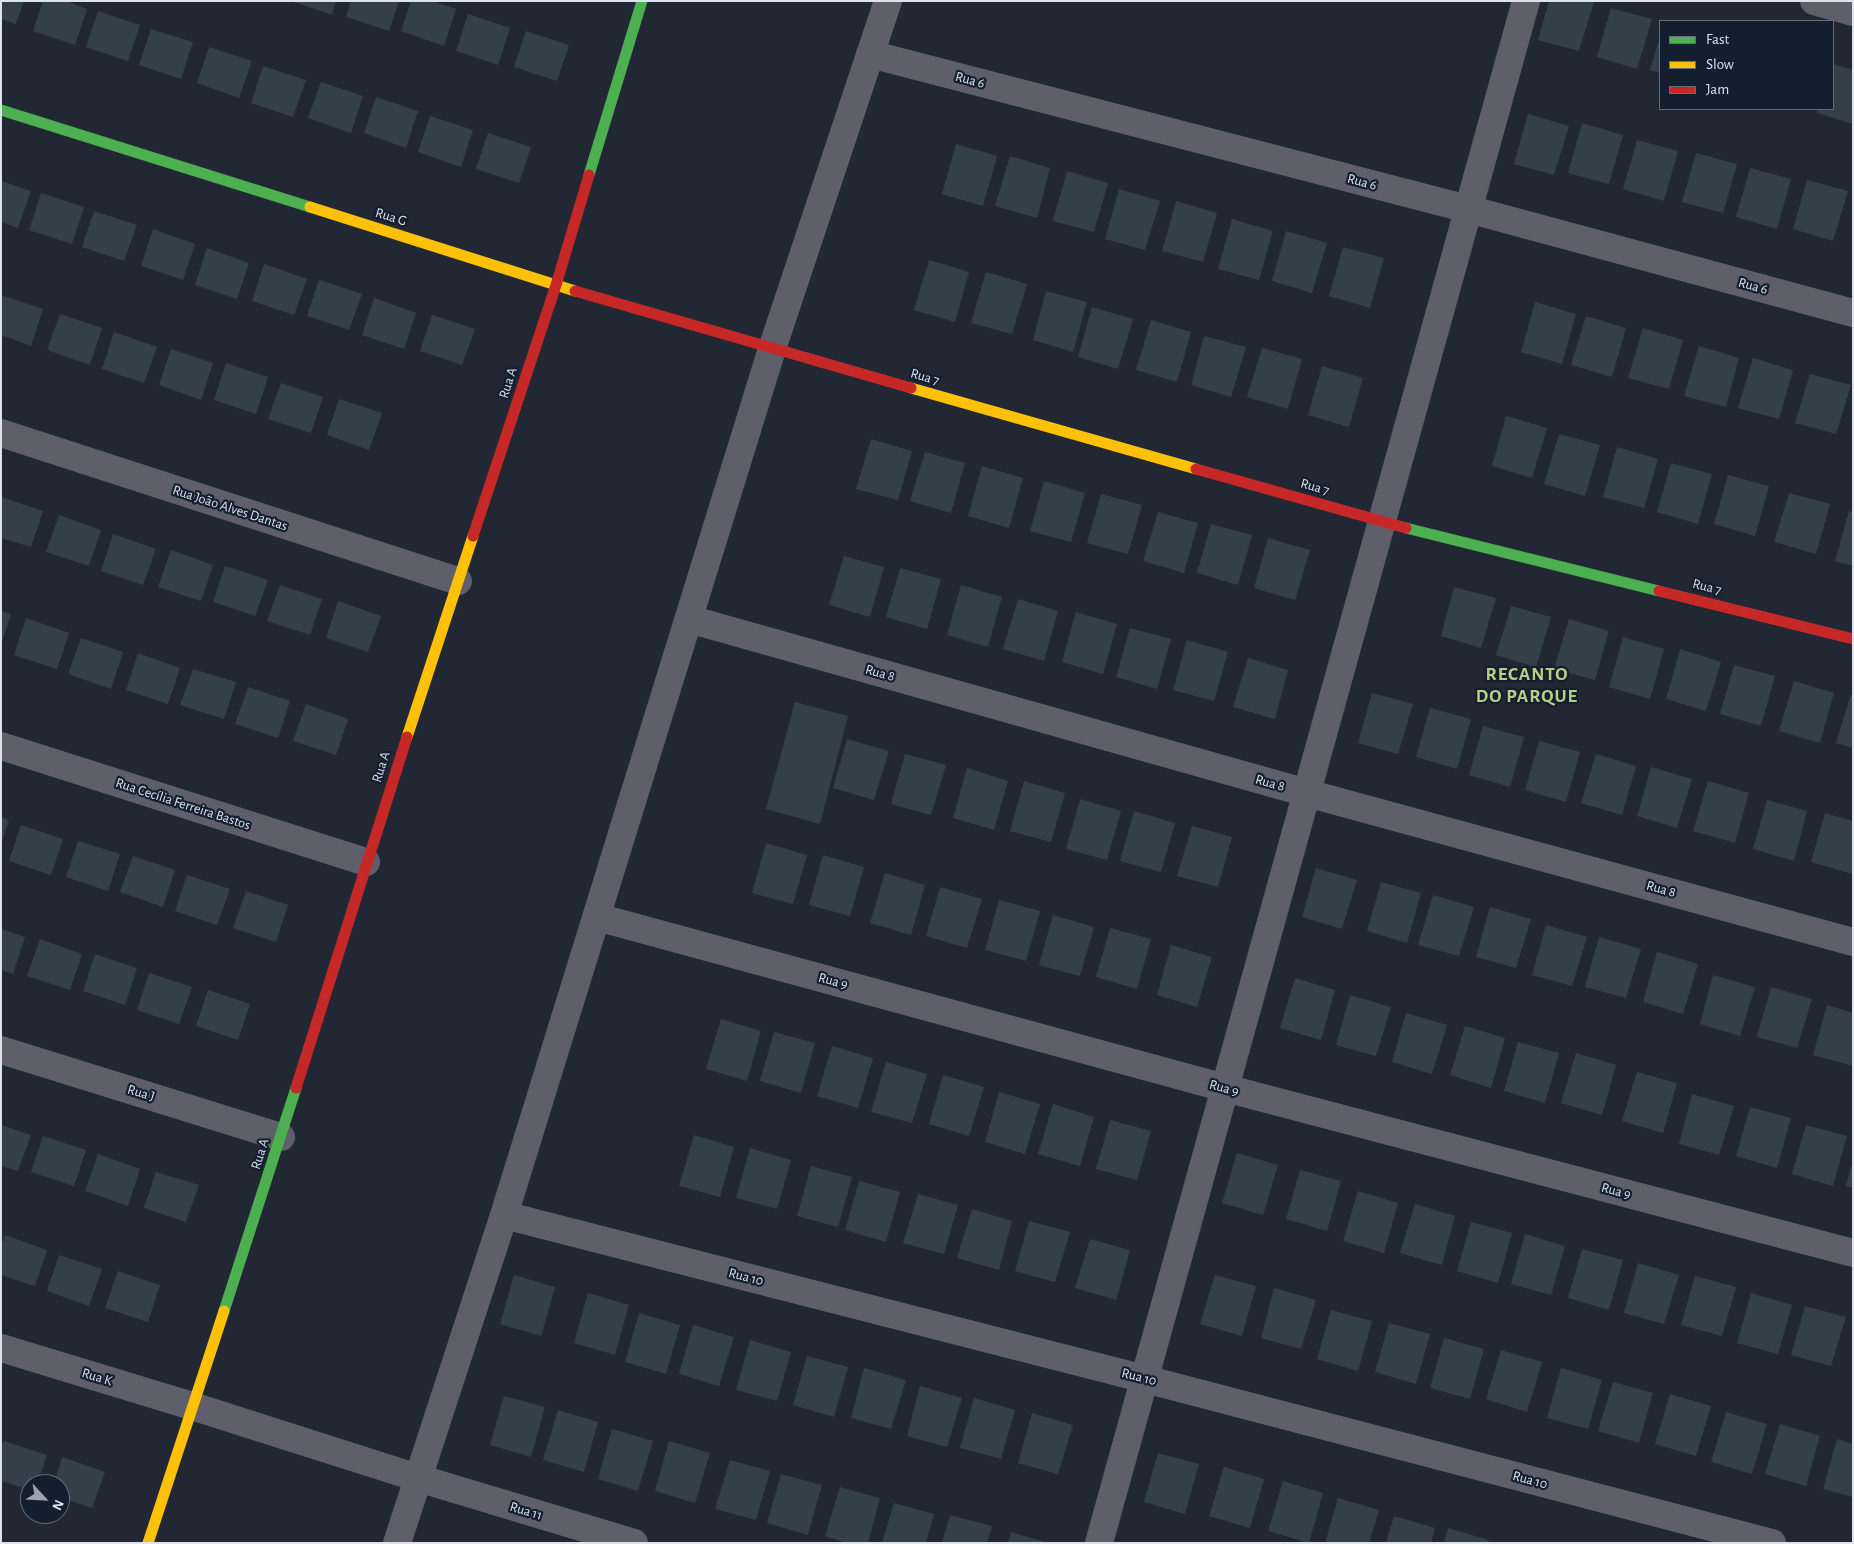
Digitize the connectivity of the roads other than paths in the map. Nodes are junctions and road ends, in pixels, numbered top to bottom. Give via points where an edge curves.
1 (642, 1) edge
2 (888, 1) edge
3 (1526, 1) edge
4 (1814, 1) edge
5 (1853, 12) edge
6 (870, 54) junction
7 (1, 110) edge
8 (1468, 209) junction
9 (556, 284) junction
10 (1853, 313) edge
11 (772, 349) junction
12 (1, 433) edge
13 (1381, 522) junction
14 (458, 581) junction
15 (689, 619) junction
16 (1853, 639) edge
17 (1, 746) edge
18 (1307, 793) junction
19 (366, 862) junction
20 (597, 917) junction
21 (1853, 942) edge
22 (1, 1050) edge
23 (1225, 1088) junction
24 (281, 1137) junction
25 (504, 1215) junction
26 (1853, 1252) edge
27 (1, 1348) edge
28 (1145, 1379) junction
29 (192, 1406) junction
30 (418, 1478) junction
31 (148, 1543) edge
32 (397, 1543) edge
33 (634, 1543) edge
34 (1099, 1543) edge
35 (1772, 1543) edge

1 - 9 street, Rua A
2 - 6 street
3 - 8 street
4 - 5 street
6 - 8 street, Rua 6
6 - 11 street
7 - 9 street, Rua G
8 - 10 street, Rua 6
8 - 13 street
9 - 11 street, Rua G
9 - 14 street, Rua A
11 - 13 street, Rua 7
11 - 15 street
12 - 14 street, Rua João Alves Dantas
13 - 16 street, Rua 7
13 - 18 street
14 - 19 street, Rua A
15 - 18 street, Rua 8
15 - 20 street
17 - 19 street, Rua Cecília Ferreira Bastos
18 - 21 street, Rua 8
18 - 23 street
19 - 24 street, Rua A
20 - 23 street, Rua 9
20 - 25 street
22 - 24 street, Rua J
23 - 26 street, Rua 9
23 - 28 street
24 - 29 street, Rua A
25 - 28 street, Rua 10
25 - 30 street
27 - 29 street, Rua K
28 - 34 street
28 - 35 street, Rua 10
29 - 30 street, Rua K
29 - 31 street, Rua A
30 - 32 street
30 - 33 street, Rua 11

